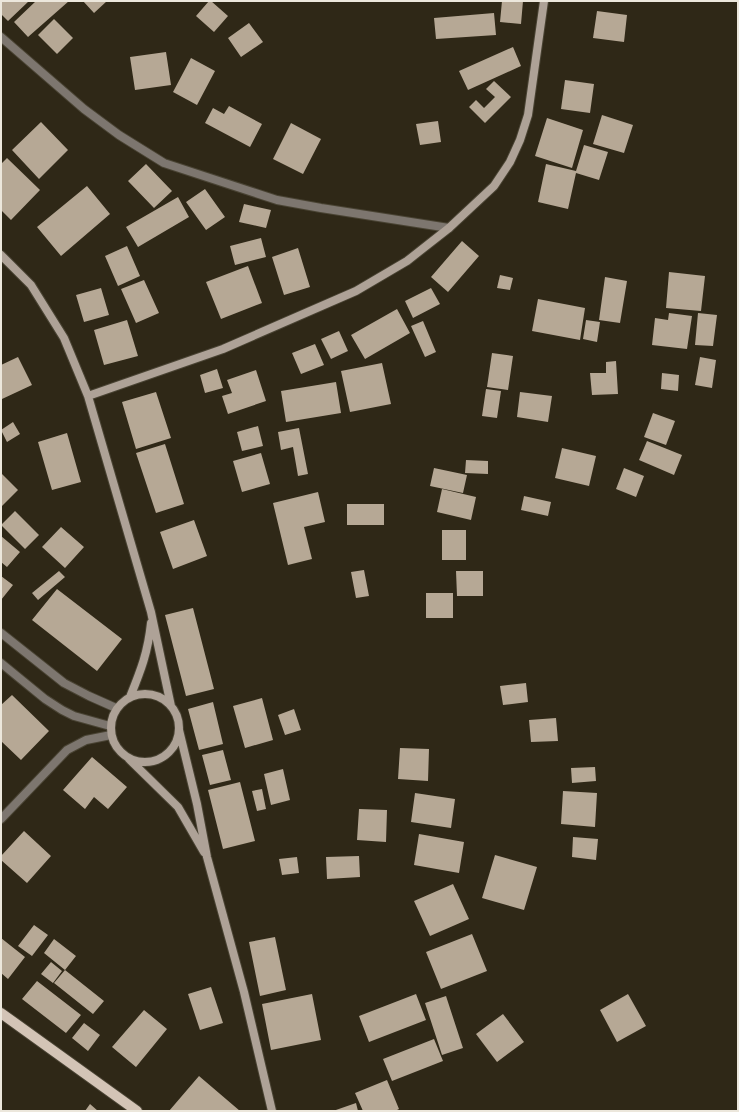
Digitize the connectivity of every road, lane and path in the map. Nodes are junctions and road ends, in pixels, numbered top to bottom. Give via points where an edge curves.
1 (544, 1) edge
2 (1, 38) edge
3 (449, 228) junction
4 (1, 255) edge
5 (88, 396) junction
6 (151, 612) junction
7 (1, 633) edge
8 (1, 663) edge
9 (130, 697) junction
10 (171, 706) junction
11 (116, 708) junction
12 (110, 726) junction
13 (179, 730) junction
14 (111, 735) junction
15 (127, 757) junction
16 (1, 819) edge
17 (207, 857) junction
18 (1, 1013) edge
19 (137, 1111) edge
20 (272, 1111) edge

1 - 3 street via 528,115 520,140 510,162 494,186
2 - 3 street via 84,109 164,163 277,200
3 - 5 street via 406,261 356,291 223,349
4 - 5 street via 30,285 64,338
5 - 6 street
6 - 9 street via 144,663
6 - 10 street
7 - 11 street via 64,683
8 - 12 street via 62,710
9 - 10 street via 148,693
9 - 11 street
10 - 13 street
11 - 12 street
12 - 14 street
13 - 15 street via 174,746 161,758 144,762
13 - 17 street via 198,804
14 - 15 street via 114,744
14 - 16 street via 86,740 66,750
15 - 17 street via 178,807
17 - 20 street via 244,992
18 - 19 main road

